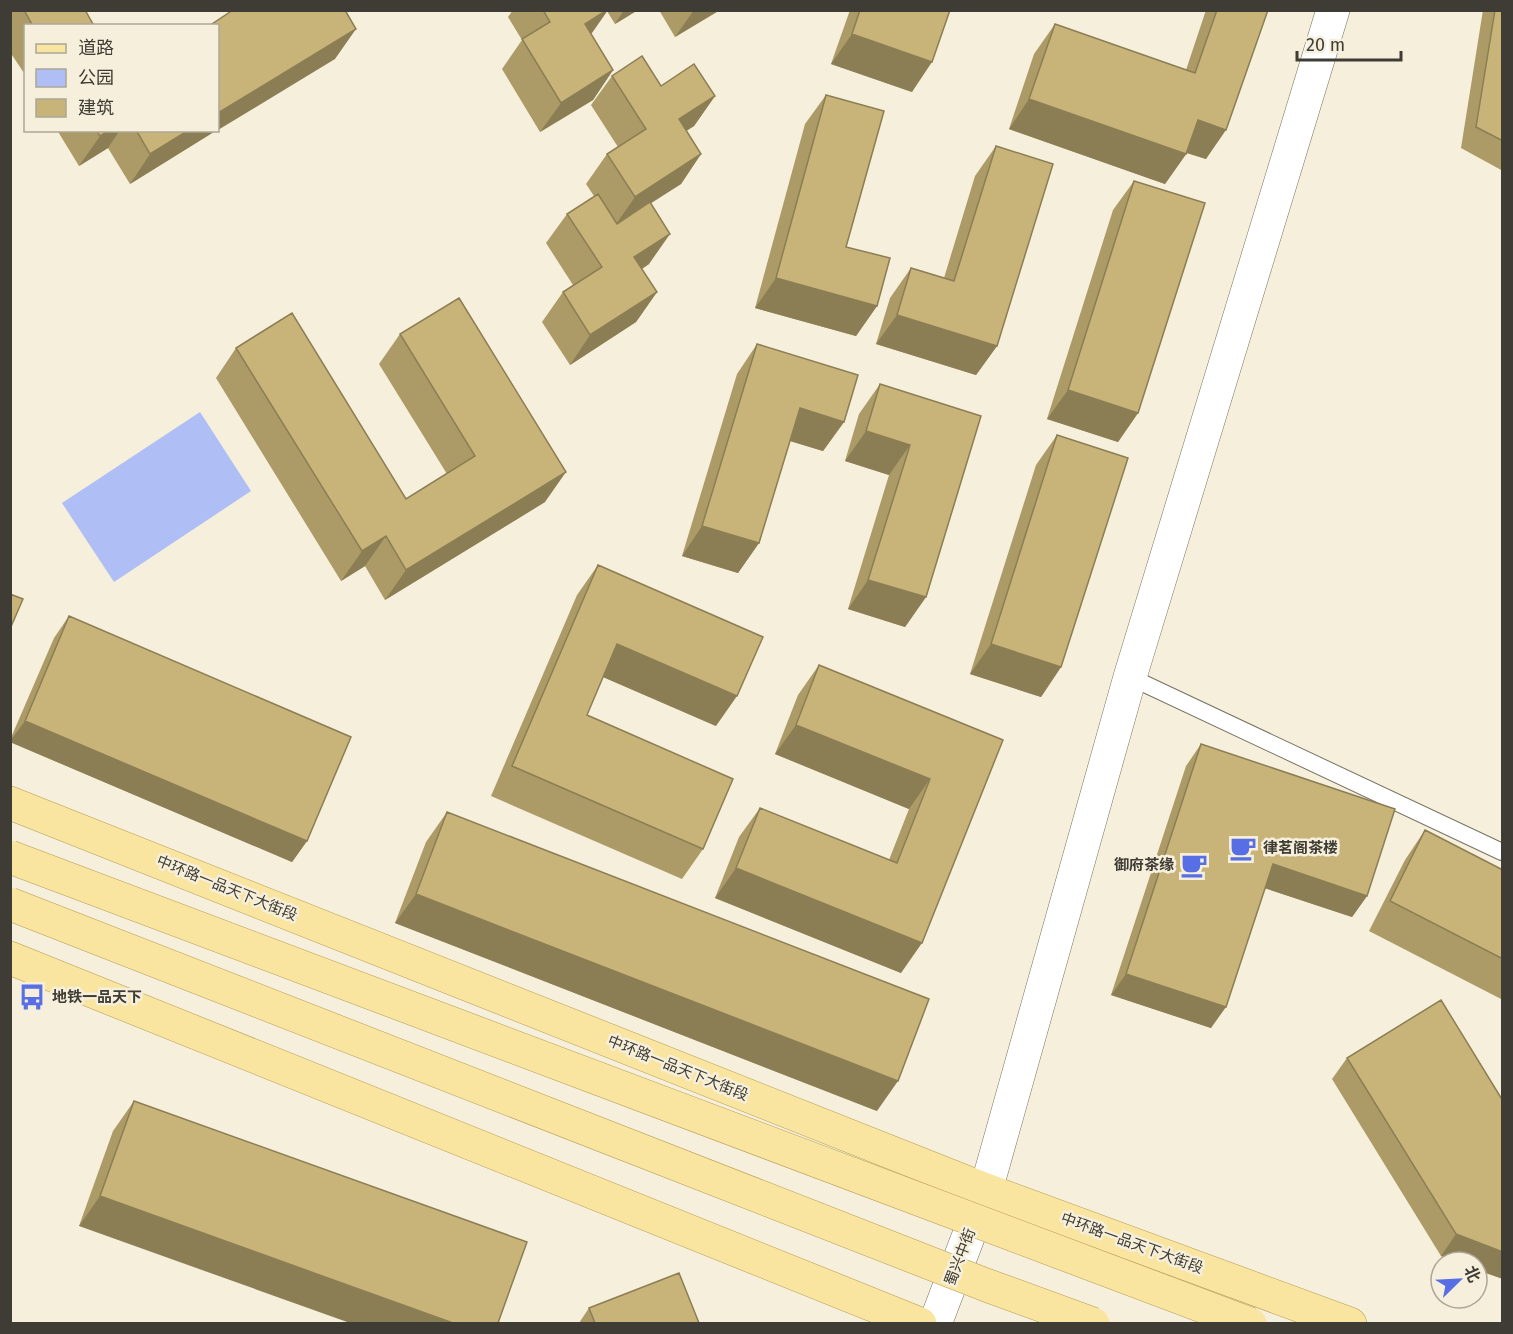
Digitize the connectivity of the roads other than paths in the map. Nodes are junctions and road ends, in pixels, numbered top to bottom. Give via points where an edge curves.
1 (1334, 10) edge
2 (1130, 677) junction
3 (10, 803) edge
4 (1503, 852) edge
5 (10, 857) edge
6 (10, 904) edge
7 (10, 958) edge
8 (986, 1190) junction
9 (920, 1323) edge
10 (935, 1323) edge
11 (1094, 1323) edge
12 (1250, 1323) edge
13 (1350, 1323) edge

1 - 2 street, 蜀兴中街
2 - 4 lane
2 - 8 street, 蜀兴中街
3 - 8 main road, 中环路一品天下大街段
5 - 12 main road, bridge
6 - 11 main road, bridge via 986,1285
7 - 9 main road
8 - 10 street, 蜀兴中街
8 - 13 main road, 中环路一品天下大街段

